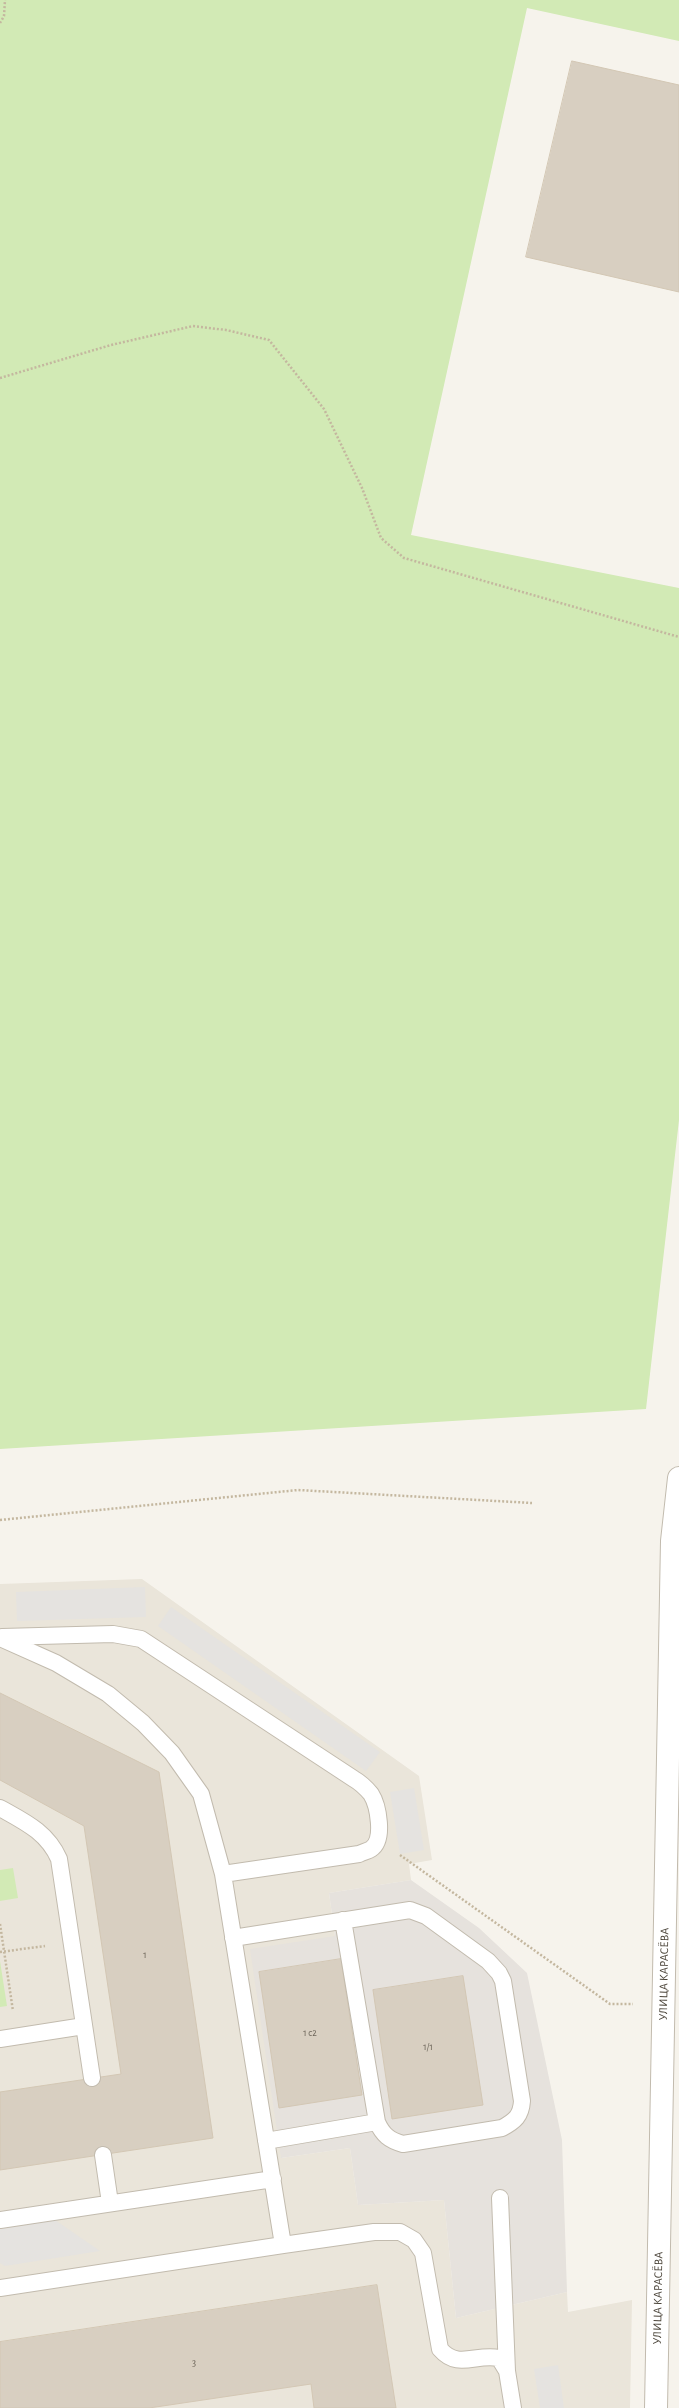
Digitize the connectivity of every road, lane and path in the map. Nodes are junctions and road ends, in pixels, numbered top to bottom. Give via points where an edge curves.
1 (5, 0) edge
2 (0, 23) edge
3 (0, 378) edge
4 (679, 637) edge
5 (679, 1478) edge
6 (532, 1503) dead end
7 (0, 1520) edge
8 (0, 1638) edge
9 (0, 1808) edge
10 (378, 1840) junction
11 (223, 1874) junction
12 (343, 1920) junction
13 (0, 1924) edge
14 (233, 1938) junction
15 (72, 1942) junction
16 (0, 1952) edge
17 (4, 1952) junction
18 (664, 2004) junction
19 (84, 2026) junction
20 (17, 2036) junction
21 (0, 2039) edge
22 (92, 2078) dead end
23 (377, 2122) junction
24 (266, 2141) junction
25 (103, 2155) dead end
26 (273, 2179) junction
27 (500, 2198) dead end
28 (110, 2203) junction
29 (0, 2220) edge
30 (283, 2245) junction
31 (0, 2288) edge
32 (507, 2371) junction
33 (513, 2408) edge
34 (656, 2408) edge

1 - 2 path via 4,16
3 - 4 path via 111,345 193,326 226,330 269,340 324,409 362,488 381,538 404,558
5 - 18 street, УЛИЦА КАРАСЁВА via 672,1541
6 - 7 path via 298,1490
8 - 10 lane via 113,1634 126,1635 151,1644 364,1786 375,1803
8 - 11 lane via 56,1663 108,1694 148,1728 172,1753 201,1794
9 - 15 lane via 41,1831 54,1847 59,1858
10 - 11 lane via 372,1849 359,1854
10 - 18 path via 610,2004
11 - 14 lane
12 - 14 lane
12 - 23 lane
12 - 23 lane via 401,1910 416,1911 494,1966 501,1977 504,1989 522,2101 516,2121 502,2128 403,2144 392,2141 382,2133
13 - 17 path
14 - 24 lane
15 - 17 path
15 - 19 lane
16 - 17 path
17 - 20 path
18 - 34 street, УЛИЦА КАРАСЁВА
19 - 20 lane
19 - 22 lane
20 - 21 lane
23 - 24 lane
24 - 26 lane
25 - 28 lane
26 - 28 lane
26 - 30 lane
27 - 32 lane
28 - 29 lane
30 - 31 lane
30 - 32 lane via 374,2232 400,2232 414,2240 423,2254 440,2349 446,2357 458,2361 489,2356 499,2358
32 - 33 lane

